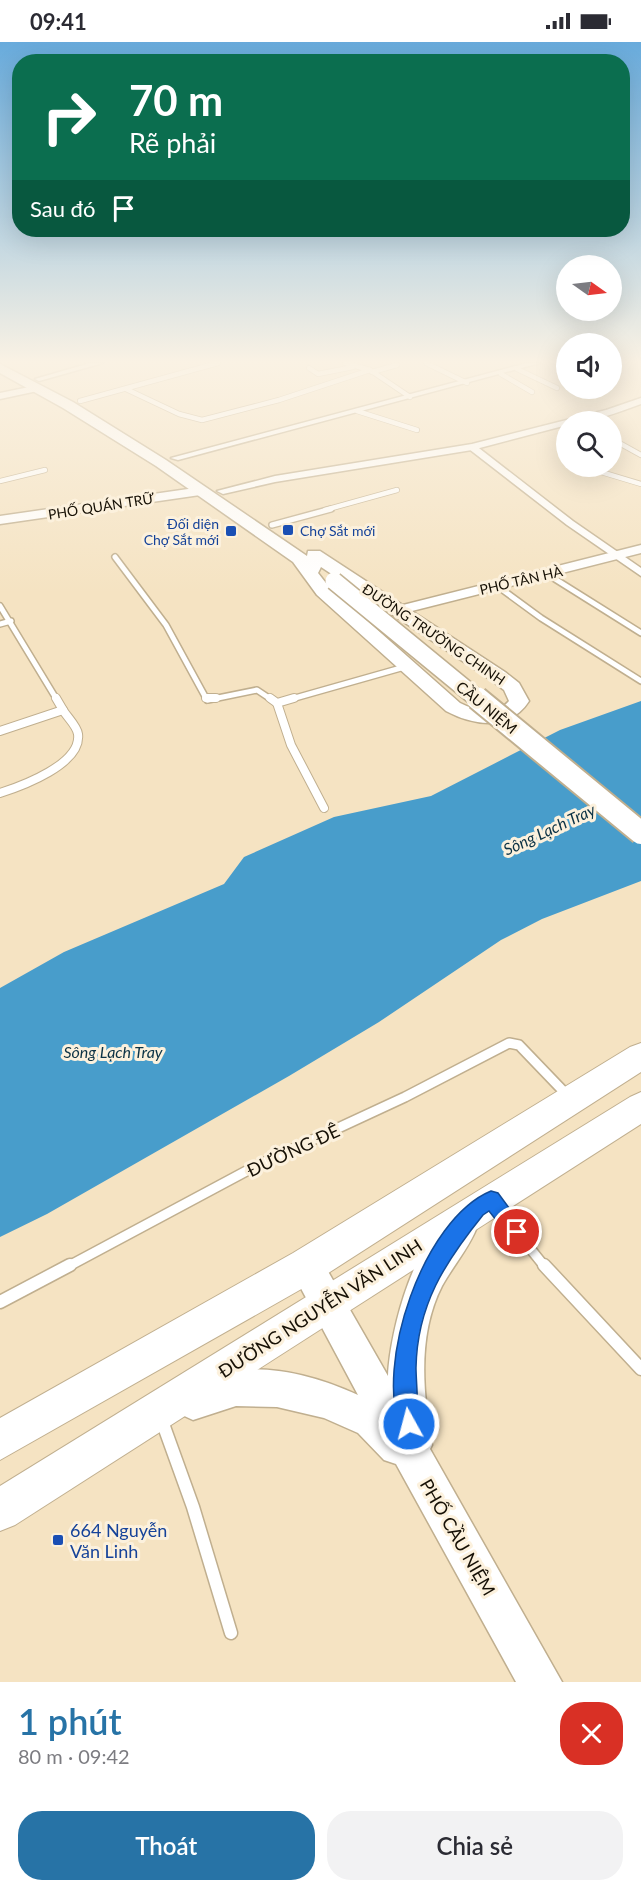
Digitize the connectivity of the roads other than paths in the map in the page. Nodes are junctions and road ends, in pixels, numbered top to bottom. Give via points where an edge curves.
1 (124, 440) edge
2 (144, 440) edge
3 (247, 440) edge
4 (501, 440) edge
5 (622, 445) edge
6 (472, 447) junction
7 (641, 455) edge
8 (175, 458) junction
9 (45, 470) dead end
10 (618, 477) edge
11 (0, 481) edge
12 (641, 484) edge
13 (396, 490) dead end
14 (202, 491) junction
15 (223, 491) junction
16 (0, 520) edge
17 (272, 525) junction
18 (641, 549) edge
19 (614, 556) junction
20 (115, 557) dead end
21 (308, 558) junction
22 (641, 573) edge
23 (547, 574) junction
24 (334, 581) joint
25 (496, 585) junction
26 (0, 606) edge
27 (400, 610) junction
28 (11, 621) junction
29 (0, 624) edge
30 (641, 633) edge
31 (409, 666) junction
32 (641, 681) edge
33 (277, 704) junction
34 (63, 710) junction
35 (0, 731) edge
36 (0, 793) edge
37 (324, 808) dead end
38 (641, 833) edge
39 (641, 1056) edge
40 (572, 1101) junction
41 (641, 1107) edge
42 (484, 1204) junction
43 (306, 1266) junction
44 (0, 1302) edge
45 (327, 1303) junction
46 (641, 1369) edge
47 (159, 1411) junction
48 (0, 1440) edge
49 (417, 1465) junction
50 (0, 1510) edge
51 (231, 1633) dead end
52 (540, 1682) edge

1 - 14 main road, ĐƯỜNG TRƯỜNG CHINH
2 - 8 main road, ĐƯỜNG TRƯỜNG CHINH
3 - 8 street
4 - 6 street
5 - 7 lane
6 - 15 street
6 - 19 street
8 - 15 main road, ĐƯỜNG TRƯỜNG CHINH
9 - 11 lane
10 - 12 lane
13 - 17 lane
14 - 16 main road, PHỐ QUÁN TRỮ
14 - 21 main road, ĐƯỜNG TRƯỜNG CHINH
15 - 17 main road, ĐƯỜNG TRƯỜNG CHINH
17 - 21 main road, ĐƯỜNG TRƯỜNG CHINH
18 - 19 street, PHỐ TÂN HÀ
19 - 22 street
19 - 23 street, PHỐ TÂN HÀ
20 - 33 lane via 177,640 207,700 258,690
21 - 24 main road, ĐƯỜNG TRƯỜNG CHINH
21 - 27 main road, ĐƯỜNG TRƯỜNG CHINH
21 - 31 main road, ĐƯỜNG TRƯỜNG CHINH via 323,591
23 - 25 street, PHỐ TÂN HÀ
23 - 30 lane
24 - 38 main road, CẦU NIỆM, bridge
25 - 27 street, PHỐ TÂN HÀ
25 - 32 lane
26 - 28 lane
27 - 31 main road, ĐƯỜNG TRƯỜNG CHINH via 512,687 519,697 518,704 502,716 460,712
28 - 29 lane
28 - 34 lane
31 - 33 lane
33 - 37 lane via 291,745
34 - 35 lane
34 - 36 lane via 78,732 76,747 54,769 31,784
39 - 40 highway
40 - 43 highway
40 - 44 lane, ĐƯỜNG ĐÊ via 519,1045 509,1043 395,1102 252,1168
41 - 42 highway, ĐƯỜNG NGUYỄN VĂN LINH
42 - 45 highway, ĐƯỜNG NGUYỄN VĂN LINH
42 - 46 lane
42 - 49 main road via 444,1248 411,1320 405,1403
43 - 45 main road, PHỐ CẦU NIỆM
43 - 48 highway
45 - 47 highway, ĐƯỜNG NGUYỄN VĂN LINH
45 - 49 main road, PHỐ CẦU NIỆM
47 - 49 main road via 236,1388 277,1389 327,1400 371,1420
47 - 50 highway, ĐƯỜNG NGUYỄN VĂN LINH
47 - 51 lane
49 - 52 main road, PHỐ CẦU NIỆM

